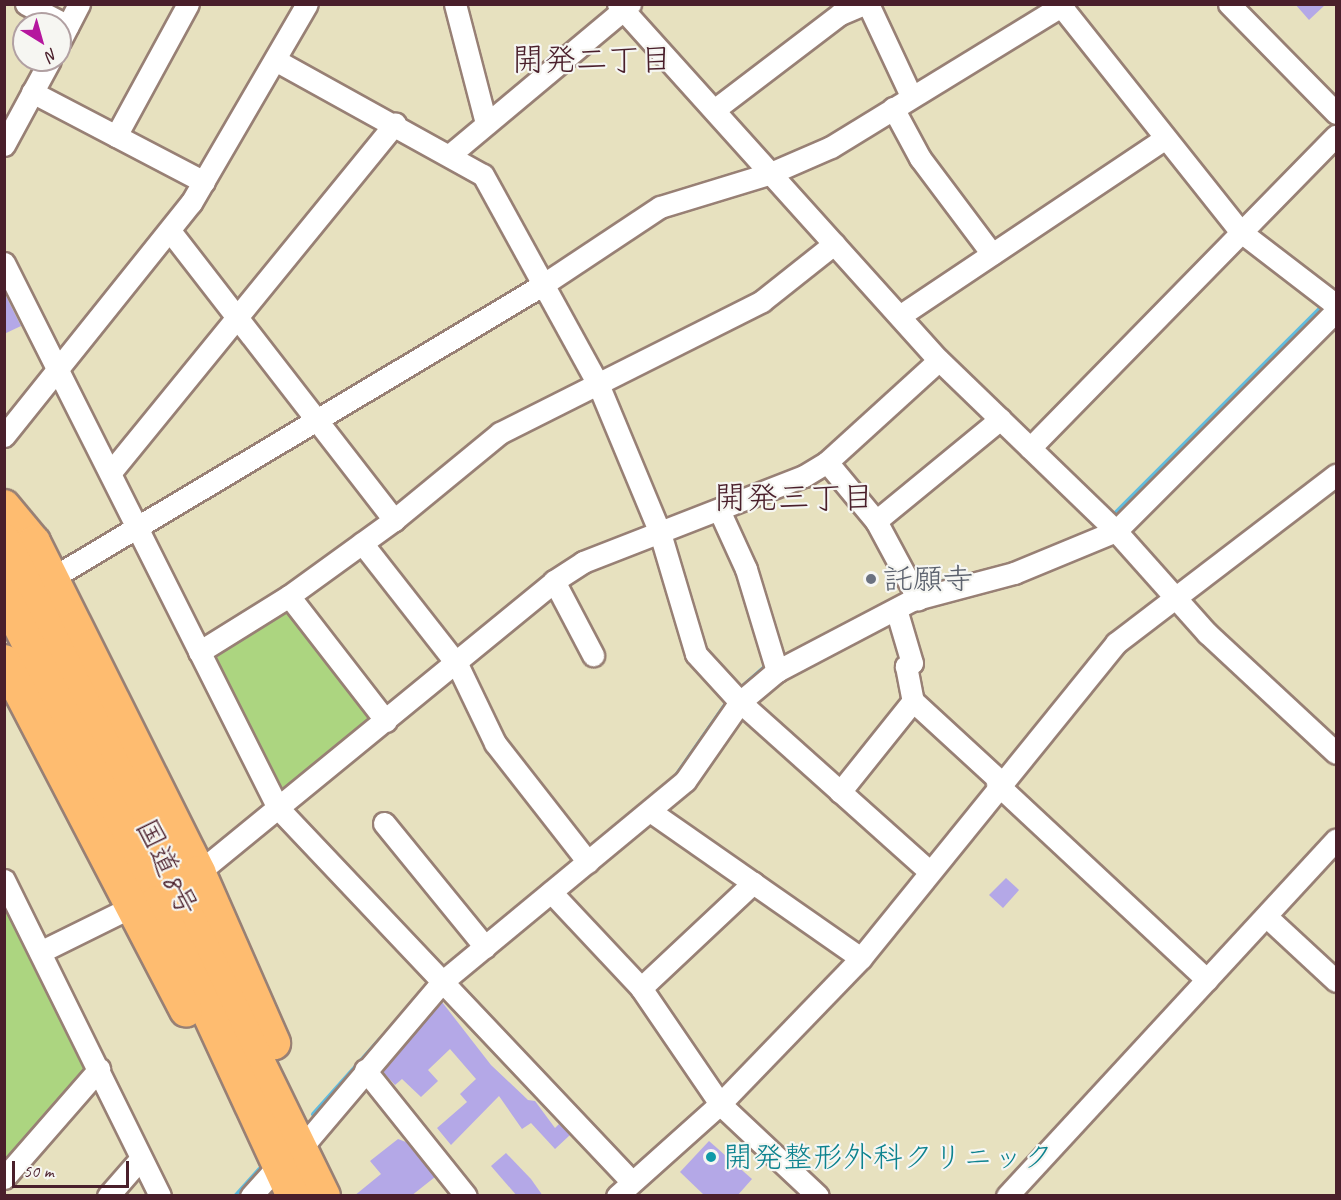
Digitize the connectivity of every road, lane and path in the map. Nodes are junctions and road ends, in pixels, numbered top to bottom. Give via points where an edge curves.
1 (79, 4) edge
2 (188, 4) edge
3 (307, 4) edge
4 (455, 4) edge
5 (863, 4) edge
6 (868, 4) edge
7 (1229, 4) edge
8 (1063, 5) edge
9 (624, 6) edge
10 (72, 18) edge
11 (277, 61) junction
12 (44, 72) edge
13 (33, 92) junction
14 (911, 96) junction
15 (893, 108) junction
16 (714, 110) junction
17 (1336, 113) edge
18 (395, 123) junction
19 (486, 123) junction
20 (116, 136) junction
21 (1336, 136) edge
22 (1164, 139) junction
23 (4, 145) edge
24 (452, 153) junction
25 (771, 173) junction
26 (204, 182) junction
27 (170, 231) junction
28 (1241, 232) junction
29 (834, 244) junction
30 (992, 254) junction
31 (4, 262) edge
32 (544, 284) junction
33 (1336, 305) edge
34 (1336, 311) edge
35 (902, 315) junction
36 (238, 320) junction
37 (939, 360) junction
38 (58, 368) junction
39 (598, 384) junction
40 (1000, 419) junction
41 (317, 421) junction
42 (4, 436) edge
43 (1030, 448) junction
44 (827, 462) junction
45 (110, 473) junction
46 (1336, 475) edge
47 (4, 506) edge
48 (719, 510) junction
49 (394, 520) junction
50 (876, 520) junction
51 (137, 526) junction
52 (1116, 531) junction
53 (660, 533) junction
54 (5, 542) edge
55 (362, 543) junction
56 (52, 578) junction
57 (554, 581) junction
58 (4, 596) edge
59 (289, 596) junction
60 (1176, 596) junction
61 (918, 599) junction
62 (896, 609) junction
63 (199, 652) junction
64 (593, 655) dead end
65 (4, 661) edge
66 (457, 664) junction
67 (777, 671) junction
68 (914, 701) junction
69 (740, 702) junction
70 (386, 721) junction
71 (1336, 753) edge
72 (999, 782) junction
73 (840, 792) junction
74 (278, 808) junction
75 (650, 811) junction
76 (384, 823) dead end
77 (1336, 840) edge
78 (588, 862) junction
79 (929, 871) junction
80 (199, 872) junction
81 (4, 880) edge
82 (753, 882) junction
83 (551, 892) junction
84 (131, 907) junction
85 (1267, 917) junction
86 (485, 947) junction
87 (40, 952) junction
88 (861, 958) junction
89 (1207, 980) junction
90 (1336, 981) edge
91 (442, 982) junction
92 (641, 988) junction
93 (99, 1069) junction
94 (365, 1070) junction
95 (720, 1104) junction
96 (141, 1158) junction
97 (288, 1172) edge
98 (4, 1178) edge
99 (624, 1188) edge
100 (108, 1196) edge
101 (160, 1196) edge
102 (250, 1196) edge
103 (324, 1196) edge
104 (466, 1196) edge
105 (818, 1196) edge
106 (1007, 1196) edge

1 - 10 street
2 - 20 street
3 - 11 street
4 - 19 street
5 - 16 street via 840,14
6 - 14 street
7 - 17 street
8 - 14 street
8 - 22 street
9 - 16 street
9 - 19 street
11 - 18 street
11 - 26 street
12 - 13 street
13 - 20 street
13 - 23 street
14 - 15 street
15 - 25 street via 831,147
15 - 30 street via 920,158
16 - 25 street
18 - 24 street
18 - 36 street
19 - 24 street
20 - 26 street
21 - 28 street
22 - 28 street
22 - 30 street
24 - 32 street via 483,175
25 - 29 street
25 - 32 street via 660,207
26 - 27 street
27 - 36 street
27 - 38 street
28 - 33 street
28 - 43 street
29 - 35 street
29 - 39 street via 762,301
30 - 35 street
31 - 38 street
32 - 39 street
32 - 41 street
34 - 52 street
35 - 37 street
36 - 41 street
36 - 45 street
37 - 40 street
37 - 44 street
38 - 42 street
38 - 45 street
39 - 49 street via 500,433
39 - 53 street
40 - 43 street
40 - 50 street
41 - 49 street
41 - 51 street
43 - 52 street
44 - 48 street
44 - 50 street
45 - 51 street
46 - 60 street
47 - 56 highway via 34,542
48 - 53 street
48 - 67 street via 746,569
49 - 55 street
50 - 61 street
51 - 56 street
51 - 63 street
52 - 60 street
52 - 61 street via 1014,573
53 - 57 street via 583,562
53 - 69 street via 696,654
54 - 97 highway, 国道8号
55 - 59 street
55 - 66 street
56 - 80 highway via 125,744
57 - 64 street
57 - 66 street
58 - 97 highway, 国道8号
59 - 63 street
59 - 70 street
60 - 71 street via 1207,633
60 - 72 street via 1116,643
61 - 62 street
62 - 67 street
62 - 68 street via 912,663 906,666
63 - 74 street
65 - 84 highway via 77,791
66 - 70 street
66 - 78 street via 495,743
67 - 69 street
68 - 72 street
68 - 73 street
69 - 73 street
69 - 75 street via 685,781
70 - 74 street
72 - 79 street
72 - 89 street
73 - 79 street
74 - 80 street
74 - 91 street
75 - 78 street
75 - 82 street
76 - 86 street
77 - 85 street
78 - 83 street
79 - 88 street
80 - 97 highway via 282,1065
81 - 87 street
82 - 88 street
82 - 92 street
83 - 86 street
83 - 92 street
84 - 87 street
84 - 97 highway via 242,1118
85 - 89 street
85 - 90 street
86 - 91 street
87 - 93 street
88 - 95 street
89 - 106 street
91 - 94 street
91 - 99 street
92 - 95 street
93 - 96 street
93 - 98 street
94 - 97 street
94 - 104 street
95 - 99 street
95 - 105 street
96 - 100 street
96 - 101 street
97 - 102 street
97 - 103 highway, 国道8号

